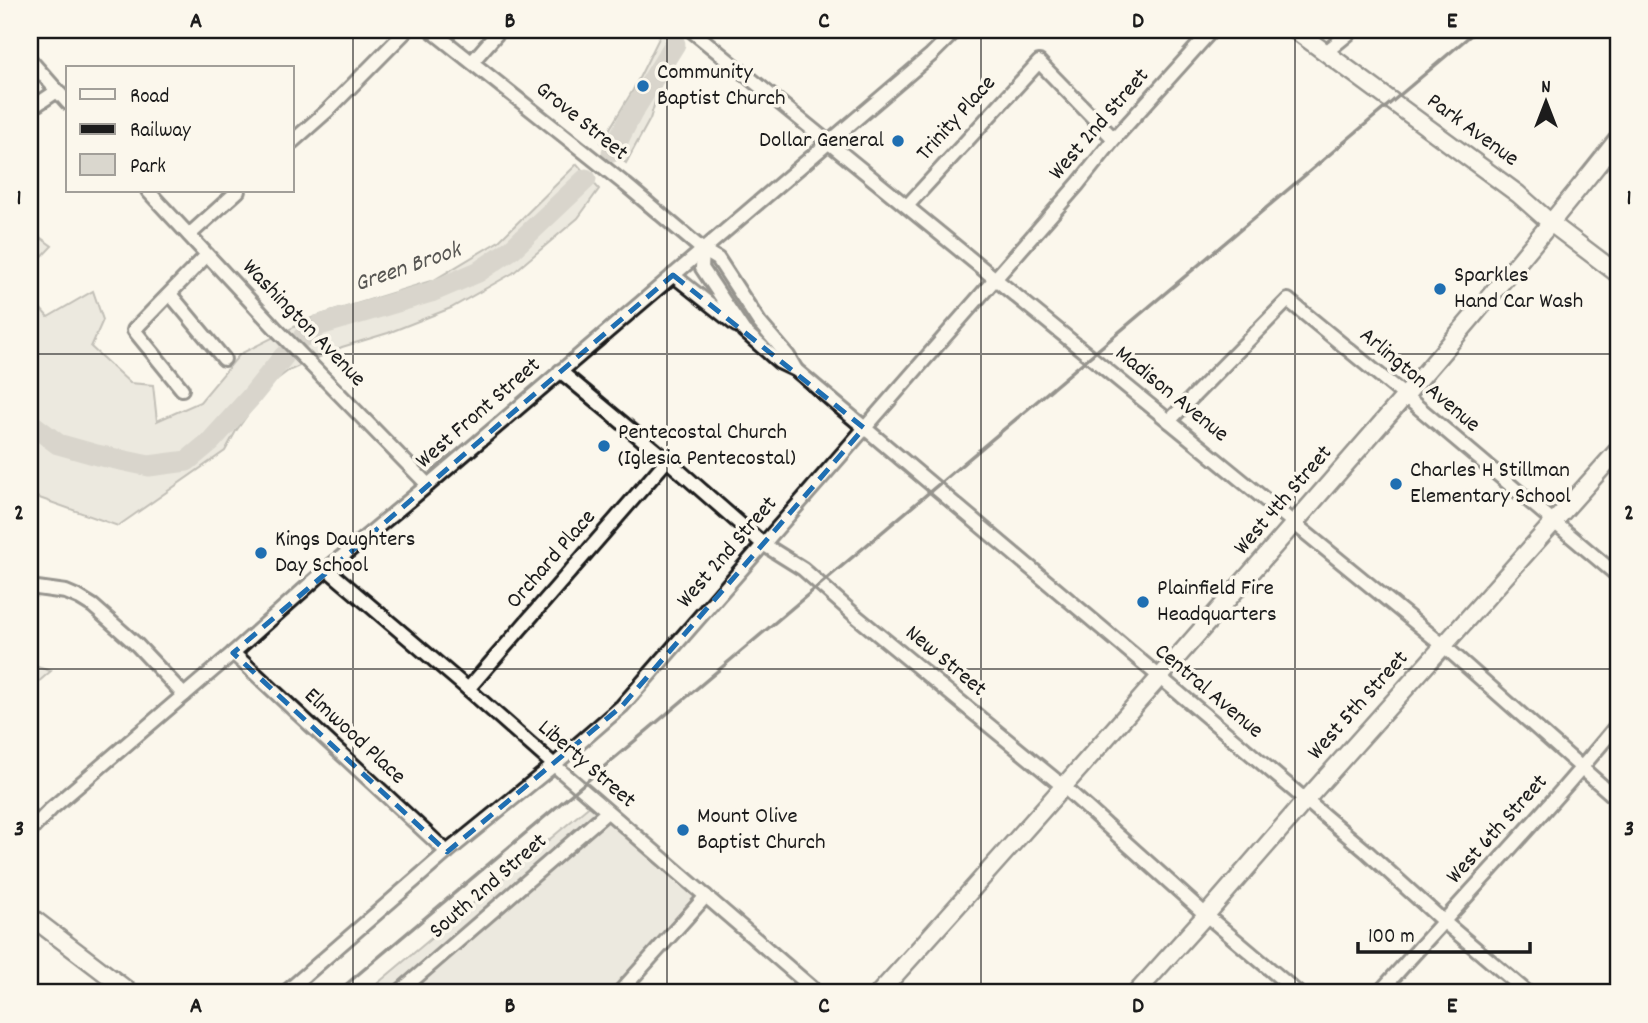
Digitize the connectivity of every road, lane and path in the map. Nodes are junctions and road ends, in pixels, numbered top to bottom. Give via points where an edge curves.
1 (407, 30) edge
2 (431, 30) edge
3 (500, 30) edge
4 (956, 30) edge
5 (1212, 30) edge
6 (1295, 30) edge
7 (1353, 30) edge
8 (694, 32) edge
9 (1326, 52) junction
10 (30, 60) edge
11 (472, 62) junction
12 (57, 90) junction
13 (66, 101) edge
14 (30, 109) edge
15 (1114, 139) junction
16 (1618, 139) edge
17 (294, 140) edge
18 (829, 142) junction
19 (149, 192) edge
20 (237, 192) edge
21 (907, 206) junction
22 (1552, 224) junction
23 (189, 235) junction
24 (703, 250) junction
25 (207, 255) junction
26 (1618, 274) edge
27 (673, 275) junction
28 (996, 278) junction
29 (170, 294) junction
30 (744, 331) junction
31 (224, 359) dead end
32 (796, 370) junction
33 (560, 371) junction
34 (182, 389) dead end
35 (1405, 396) junction
36 (1169, 421) junction
37 (864, 428) junction
38 (1618, 450) edge
39 (667, 460) junction
40 (428, 485) junction
41 (1554, 522) junction
42 (1294, 523) junction
43 (763, 544) junction
44 (327, 569) junction
45 (1618, 576) edge
46 (30, 587) edge
47 (1444, 646) junction
48 (233, 653) junction
49 (1159, 678) junction
50 (468, 689) junction
51 (184, 695) junction
52 (1618, 724) edge
53 (554, 765) junction
54 (1582, 768) junction
55 (1063, 788) junction
56 (1618, 800) edge
57 (1305, 801) junction
58 (607, 812) junction
59 (30, 831) edge
60 (447, 852) junction
61 (706, 896) junction
62 (1206, 915) junction
63 (30, 916) edge
64 (1443, 921) junction
65 (131, 993) edge
66 (285, 993) edge
67 (398, 993) edge
68 (620, 993) edge
69 (818, 993) edge
70 (879, 993) edge
71 (1136, 993) edge
72 (1298, 993) edge
73 (1379, 993) edge
74 (1528, 993) edge

1 - 17 street
2 - 11 street, Grove Street
3 - 11 street
4 - 18 street, West Front Street
5 - 15 street, West 2nd Street
6 - 9 main road, Park Avenue
7 - 9 street
8 - 18 street, Madison Avenue
9 - 22 main road, Park Avenue
10 - 12 street
11 - 24 street, Grove Street
12 - 13 street
12 - 14 street
15 - 21 street, Trinity Place via 1039,62
15 - 28 street, West 2nd Street
16 - 22 main road, West 4th Street
18 - 21 street, Madison Avenue
18 - 24 street, West Front Street
19 - 23 street, Washington Avenue
20 - 23 street
21 - 28 street, Madison Avenue
22 - 26 main road, Park Avenue
22 - 35 main road, West 4th Street
23 - 25 street, Washington Avenue
24 - 27 street, West Front Street
24 - 30 street, Central Avenue via 702,268
24 - 32 street, Central Avenue via 718,259
25 - 29 street
25 - 40 street, Washington Avenue
27 - 30 street
27 - 33 street, West Front Street
28 - 36 street, Madison Avenue
28 - 37 street, West 2nd Street
29 - 31 street
29 - 34 street via 134,330
30 - 32 street, Central Avenue via 779,362
32 - 37 street, Central Avenue
33 - 39 street, New Street
33 - 40 street, West Front Street
35 - 36 street, Arlington Avenue via 1288,300
35 - 41 street, Arlington Avenue
35 - 42 main road, West 4th Street
36 - 42 street, Madison Avenue
37 - 43 street, West 2nd Street
37 - 49 street, Central Avenue
38 - 41 main road, West 5th Street
39 - 43 street, New Street
39 - 50 street, Orchard Place
40 - 44 street, West Front Street
41 - 45 street, Arlington Avenue
41 - 47 main road, West 5th Street
42 - 47 street, Madison Avenue
42 - 49 main road, West 4th Street
43 - 53 street, West 2nd Street via 622,706
43 - 55 street, New Street via 803,569
44 - 48 street, West Front Street
44 - 50 street, Liberty Street
46 - 51 street via 65,592 93,606
47 - 54 street, Madison Avenue
47 - 57 main road, West 5th Street
48 - 51 street, West Front Street
48 - 60 street, Elmwood Place
49 - 55 main road, West 4th Street
49 - 57 street, Central Avenue
50 - 53 street, Liberty Street
51 - 59 street, West Front Street
52 - 54 street, West 6th Street
53 - 58 street, Liberty Street
53 - 60 street, West 2nd Street
54 - 56 street, Madison Avenue
54 - 64 street, West 6th Street
55 - 62 street, New Street
55 - 70 main road, West 4th Street
57 - 62 main road, West 5th Street
57 - 64 street, Central Avenue
58 - 61 street, Liberty Street
58 - 67 street, South 2nd Street
60 - 66 street, West 2nd Street
61 - 68 street
61 - 69 street, Liberty Street
62 - 71 main road, West 5th Street
62 - 72 street, New Street
63 - 65 main road
64 - 73 street, West 6th Street
64 - 74 street, Central Avenue

